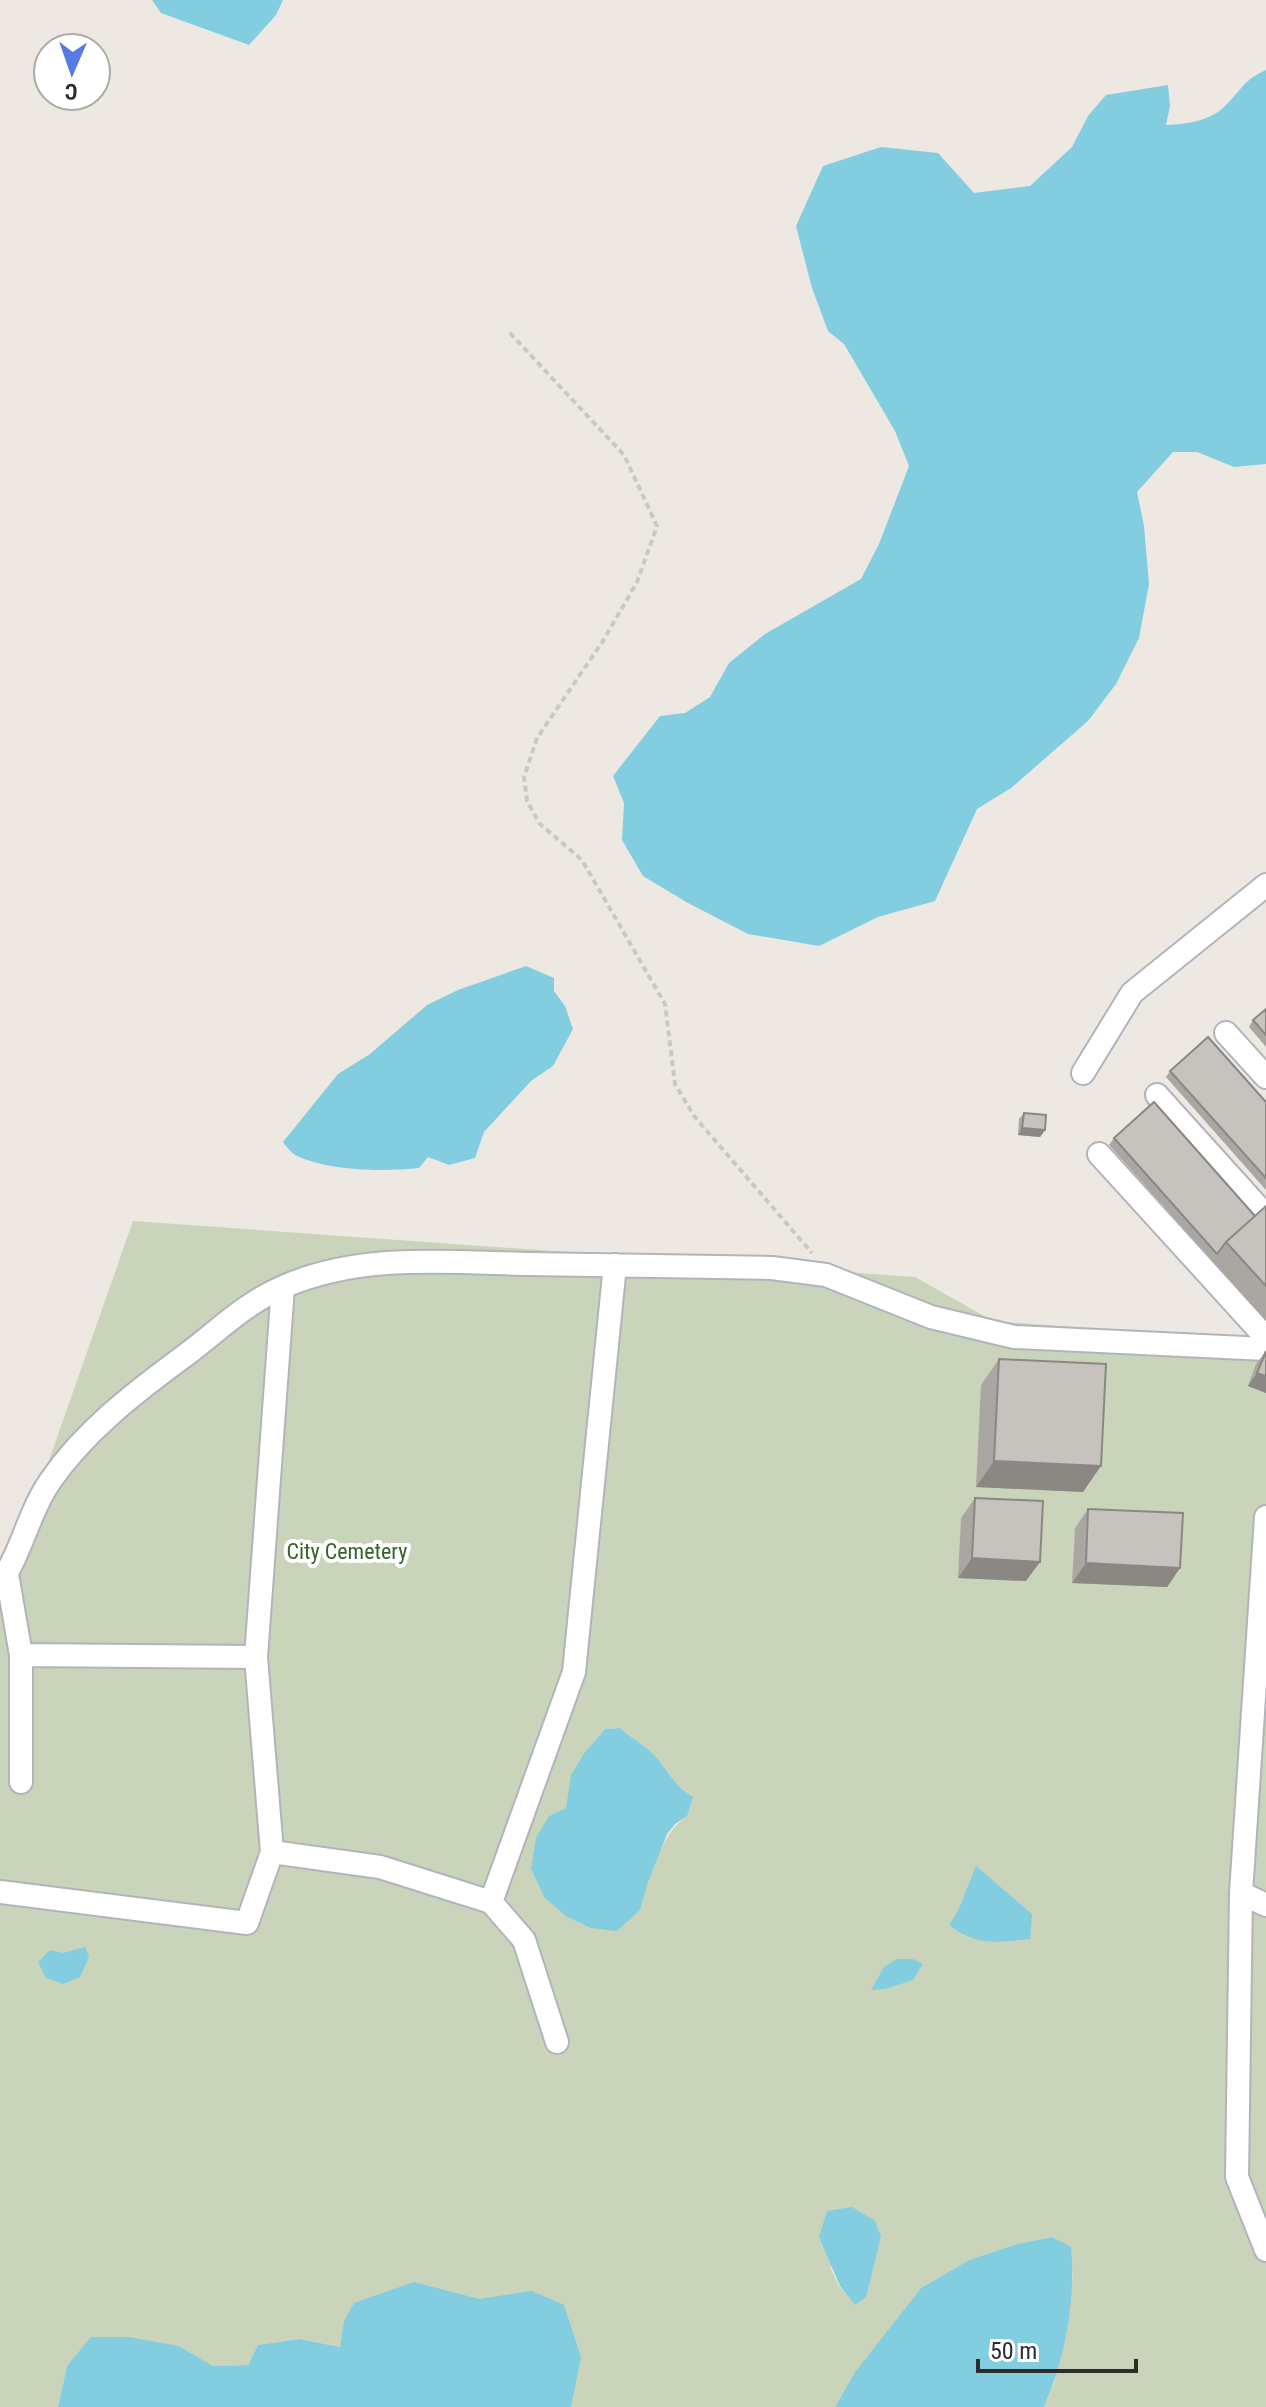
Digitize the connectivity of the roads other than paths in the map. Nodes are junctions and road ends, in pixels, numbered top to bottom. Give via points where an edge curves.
1 (1266, 885) edge
2 (1226, 1033) dead end
3 (1083, 1073) dead end
4 (1266, 1077) edge
5 (1157, 1095) dead end
6 (1099, 1154) dead end
7 (1266, 1216) edge
8 (615, 1265) junction
9 (283, 1287) junction
10 (1266, 1334) edge
11 (1266, 1349) edge
12 (1266, 1517) edge
13 (3, 1578) edge
14 (21, 1655) junction
15 (256, 1657) junction
16 (21, 1782) dead end
17 (272, 1852) junction
18 (0, 1892) edge
19 (1241, 1893) junction
20 (491, 1902) junction
21 (1266, 1905) edge
22 (557, 2042) dead end
23 (1266, 2250) edge

1 - 3 lane via 1132,993
2 - 4 lane
5 - 7 lane
6 - 10 lane
8 - 9 lane via 405,1262 338,1268
8 - 11 lane via 772,1268 826,1275 931,1317 1014,1337
8 - 20 lane via 574,1672
9 - 13 lane via 244,1307 83,1440 50,1480
9 - 15 lane
12 - 19 lane
13 - 14 lane
14 - 15 lane
14 - 16 lane
15 - 17 lane
17 - 18 lane via 247,1923
17 - 20 lane via 380,1867
19 - 21 lane
19 - 23 lane via 1237,2177
20 - 22 lane via 524,1940

